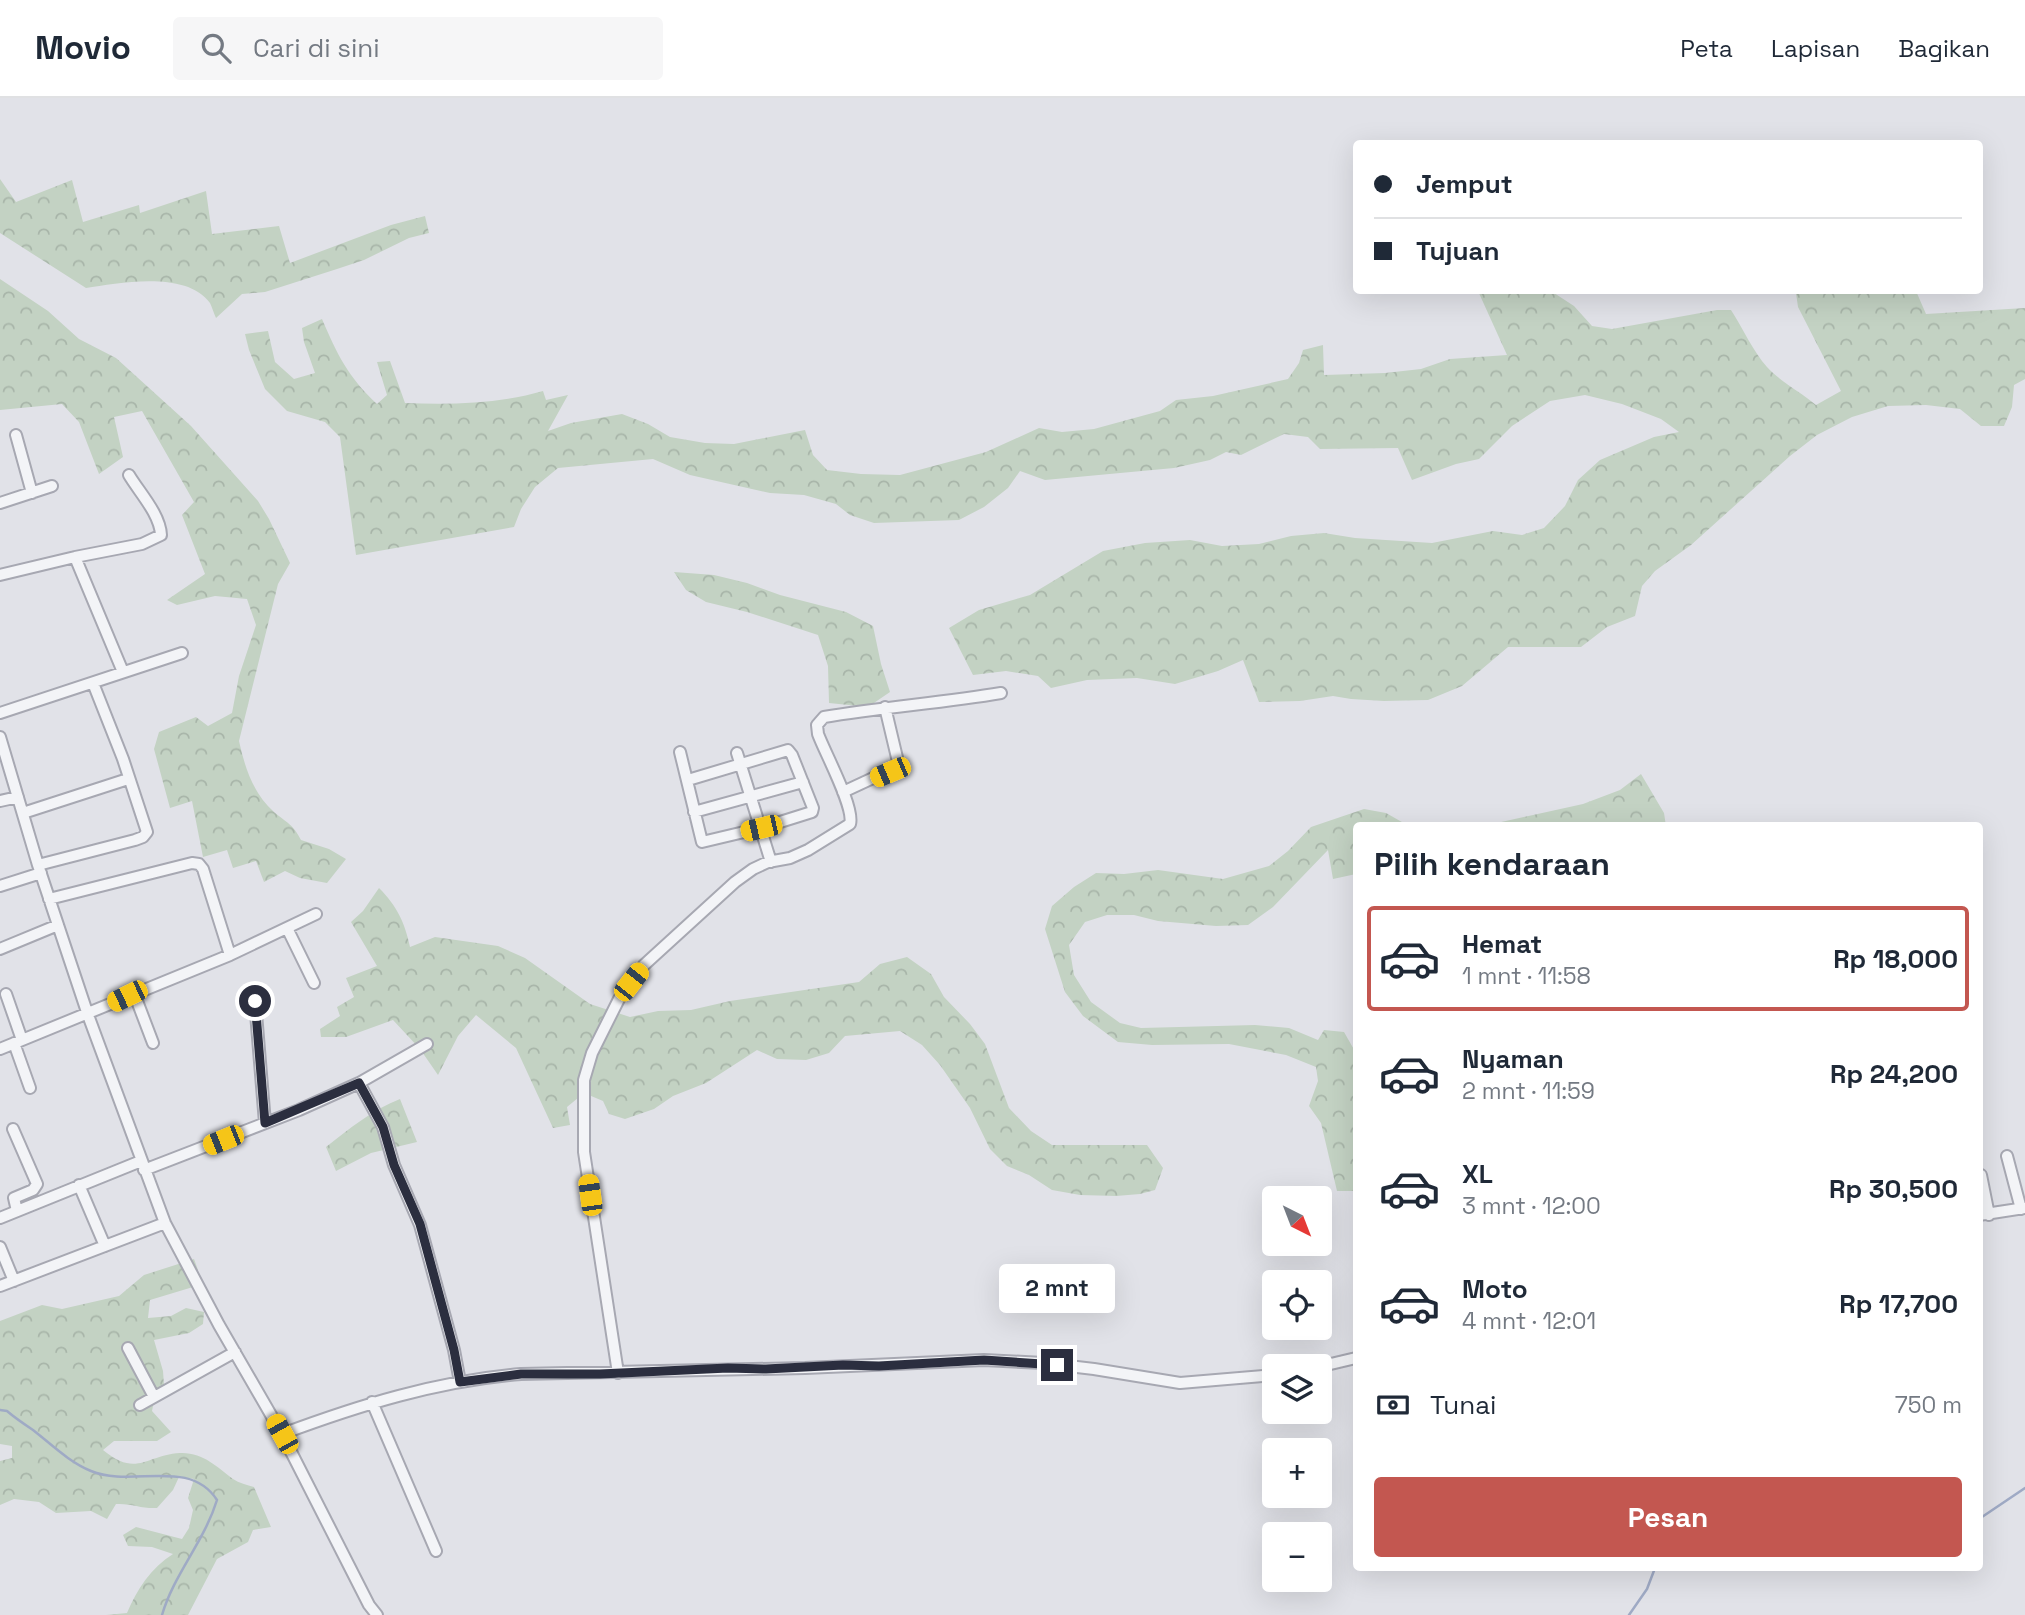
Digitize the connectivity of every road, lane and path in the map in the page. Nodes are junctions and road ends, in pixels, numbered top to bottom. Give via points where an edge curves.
1 (16, 435) dead end
2 (129, 475) dead end
3 (52, 486) dead end
4 (32, 493) junction
5 (0, 503) edge
6 (75, 557) junction
7 (0, 575) edge
8 (182, 653) dead end
9 (123, 672) junction
10 (93, 683) junction
11 (1001, 693) dead end
12 (885, 707) junction
13 (0, 713) edge
14 (0, 737) edge
15 (680, 751) dead end
16 (737, 753) dead end
17 (741, 765) junction
18 (128, 779) junction
19 (688, 780) junction
20 (803, 782) junction
21 (843, 792) junction
22 (18, 797) junction
23 (751, 797) junction
24 (0, 801) edge
25 (694, 812) junction
26 (23, 813) junction
27 (761, 828) junction
28 (771, 862) junction
29 (39, 869) junction
30 (0, 886) edge
31 (50, 899) junction
32 (316, 914) dead end
33 (58, 925) junction
34 (287, 928) junction
35 (0, 949) edge
36 (230, 954) junction
37 (314, 983) dead end
38 (134, 993) junction
39 (5, 995) dead end
40 (255, 1001) dead end
41 (88, 1014) junction
42 (18, 1042) junction
43 (153, 1043) dead end
44 (427, 1044) dead end
45 (0, 1049) edge
46 (359, 1083) junction
47 (30, 1088) dead end
48 (265, 1123) junction
49 (13, 1129) dead end
50 (2007, 1156) dead end
51 (142, 1166) junction
52 (79, 1185) junction
53 (2023, 1208) edge
54 (17, 1211) junction
55 (1984, 1215) edge
56 (0, 1218) edge
57 (166, 1223) junction
58 (106, 1246) junction
59 (0, 1247) edge
60 (14, 1281) junction
61 (0, 1286) edge
62 (128, 1348) dead end
63 (235, 1352) junction
64 (1353, 1359) edge
65 (1332, 1364) edge
66 (618, 1373) junction
67 (1262, 1376) edge
68 (460, 1382) junction
69 (154, 1397) junction
70 (372, 1402) junction
71 (140, 1405) dead end
72 (282, 1434) junction
73 (436, 1551) dead end
74 (377, 1615) edge

1 - 4 street
2 - 6 street via 160,535 142,544
3 - 4 street
4 - 5 street
6 - 7 street
6 - 9 street
8 - 9 street
9 - 10 street
10 - 13 street
10 - 18 street
11 - 12 street
12 - 21 street via 900,764
12 - 21 street via 819,721 818,734
14 - 22 street
15 - 19 street
16 - 17 street
17 - 19 street
17 - 20 street via 788,750
17 - 23 street
18 - 26 street
18 - 29 street via 145,824 143,837
19 - 25 street
20 - 23 street
20 - 27 street via 813,812
21 - 28 street via 850,824 808,850
22 - 24 street
22 - 26 street
23 - 25 street
23 - 27 street
25 - 27 street via 702,842
26 - 29 street
27 - 28 street
28 - 66 street via 735,882 644,965 619,999 592,1053 584,1080 584,1152
29 - 30 street
29 - 31 street
31 - 33 street
31 - 36 street via 199,864
32 - 34 street
33 - 35 street
33 - 41 street
34 - 36 street
34 - 37 street
36 - 38 street
38 - 41 street
38 - 43 street
39 - 42 street
40 - 48 street
41 - 42 street
41 - 51 street
42 - 45 street
42 - 47 street
44 - 46 street
46 - 48 street
46 - 68 street via 383,1127 420,1224
48 - 51 street
49 - 54 street via 37,1184 14,1198
50 - 53 street
51 - 52 street
51 - 57 street
52 - 54 street
52 - 58 street
53 - 55 street
54 - 56 street
57 - 58 street
57 - 63 street
58 - 60 street
59 - 60 street
60 - 61 street
62 - 69 street
63 - 69 street
63 - 72 street
64 - 65 street
66 - 67 street via 984,1360 1094,1368 1180,1383
66 - 68 street via 521,1374
68 - 70 street
69 - 71 street
70 - 72 street
70 - 73 street
72 - 74 street

